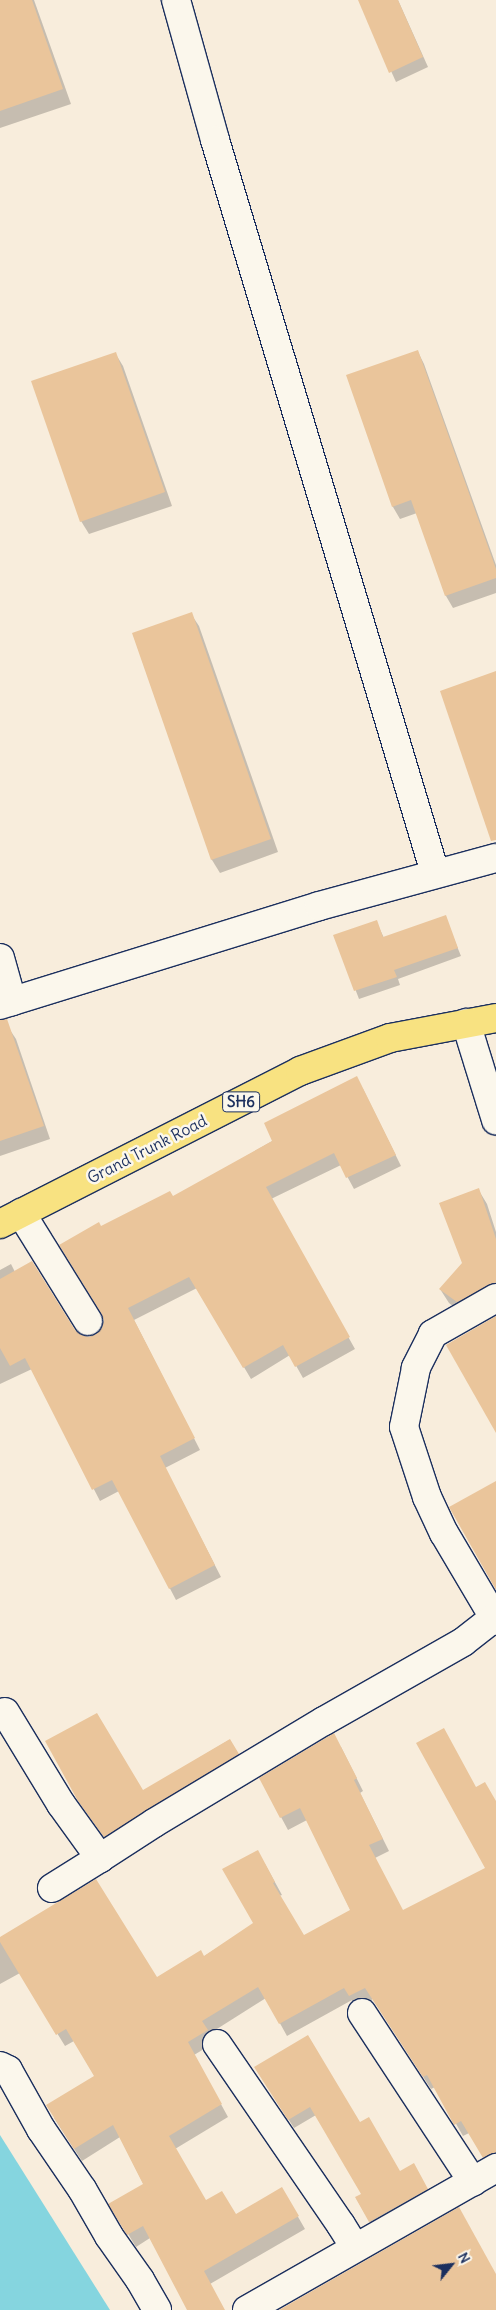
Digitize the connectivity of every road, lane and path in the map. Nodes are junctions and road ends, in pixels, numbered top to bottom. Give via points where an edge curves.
1 (176, 0) edge
2 (496, 858) edge
3 (435, 872) junction
4 (0, 958) edge
5 (6, 1003) edge
6 (496, 1018) edge
7 (466, 1023) junction
8 (496, 1120) edge
9 (10, 1219) edge
10 (496, 1298) edge
11 (88, 1321) dead end
12 (495, 1620) edge
13 (5, 1712) dead end
14 (100, 1858) junction
15 (52, 1888) dead end
16 (362, 2013) dead end
17 (217, 2044) dead end
18 (0, 2066) edge
19 (485, 2175) edge
20 (355, 2248) junction
21 (157, 2310) edge
22 (247, 2310) edge

1 - 3 street
2 - 3 street
3 - 5 street
4 - 5 street
6 - 7 main road, Grand Trunk Road / SH6
7 - 8 street
7 - 9 main road, Grand Trunk Road / SH6 via 390,1038 300,1071
9 - 11 street
10 - 12 street via 433,1334 416,1368 404,1427 427,1497 444,1533
12 - 14 street
13 - 14 street via 60,1804
14 - 15 street
16 - 19 street
17 - 20 street
18 - 21 street via 8,2070 41,2129
19 - 20 street
20 - 22 street

